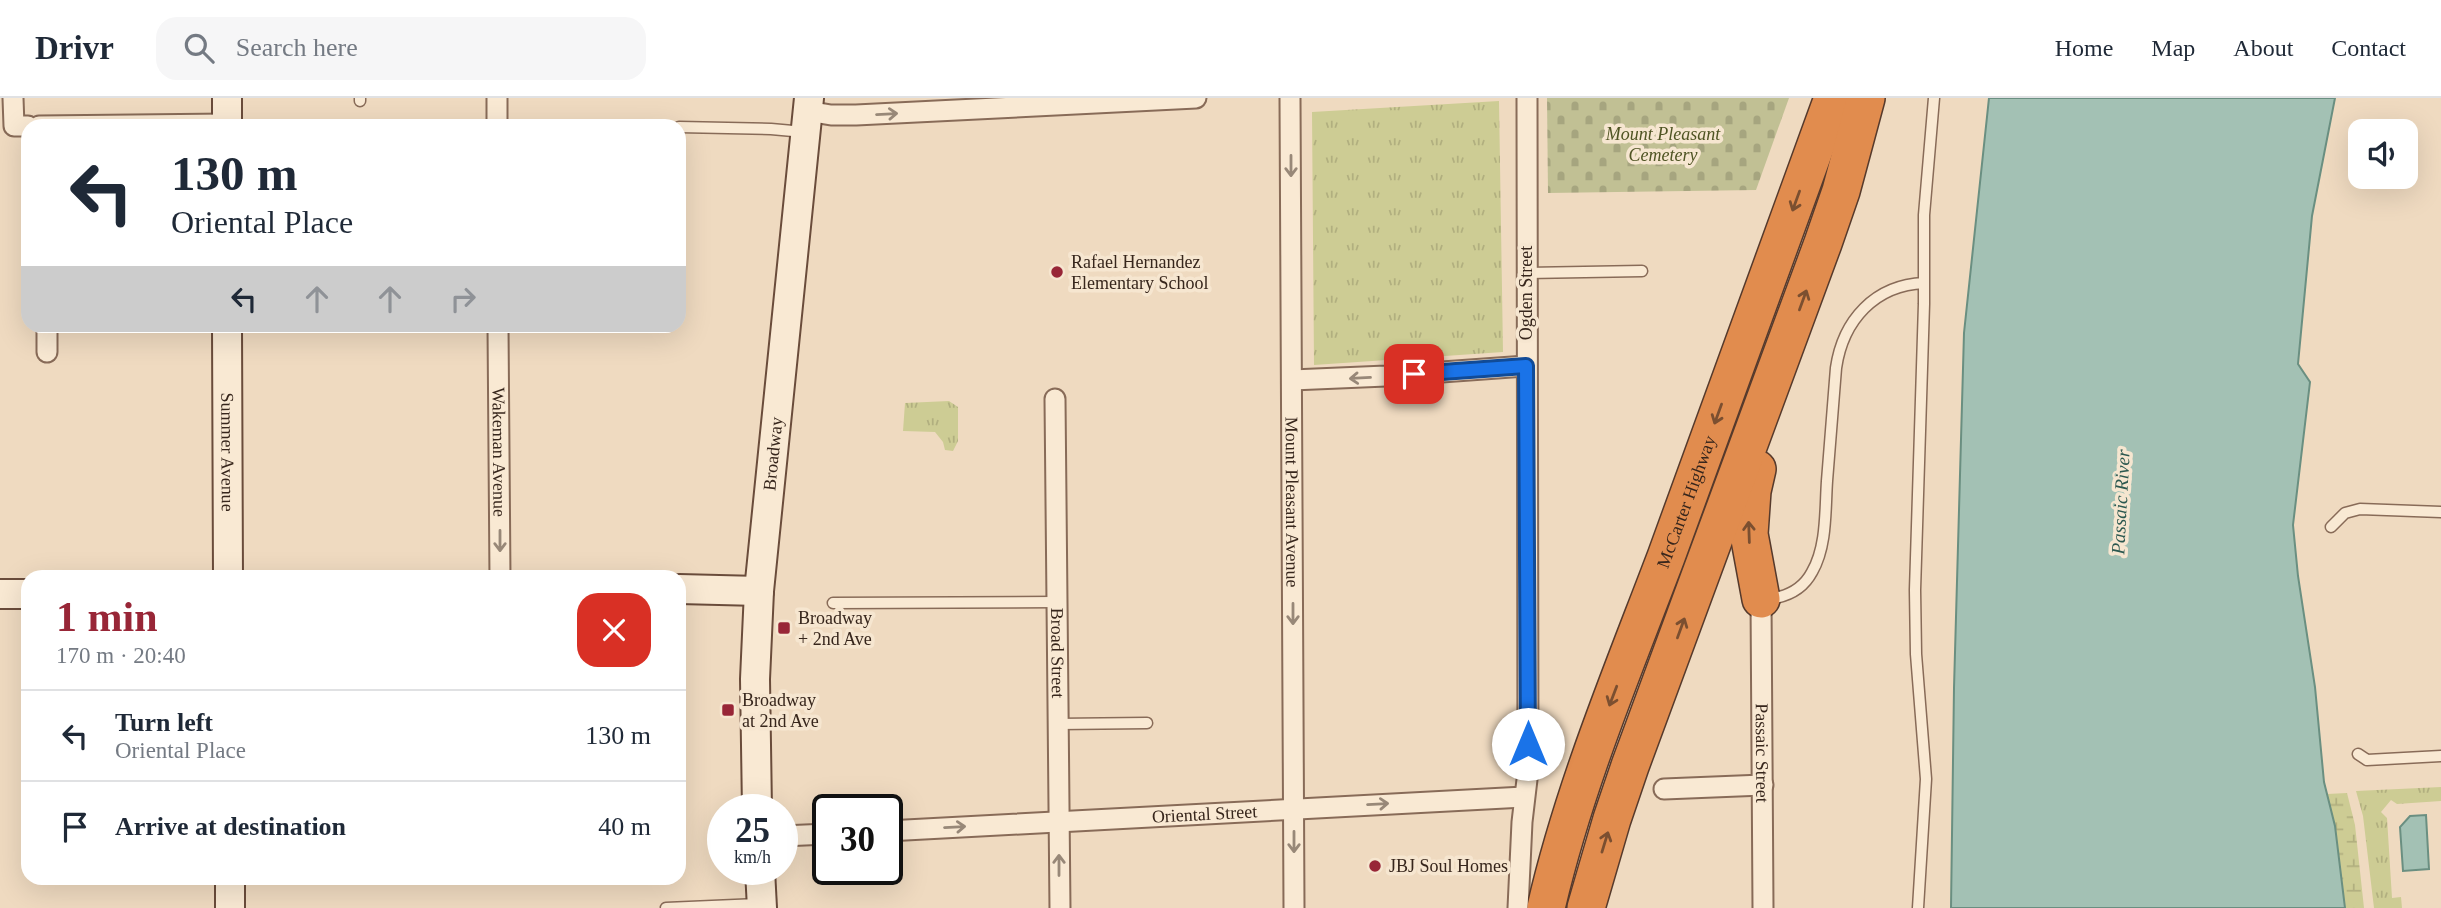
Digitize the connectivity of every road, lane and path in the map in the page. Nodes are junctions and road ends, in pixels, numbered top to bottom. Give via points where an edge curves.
1 (13, 98) edge
2 (497, 98) edge
3 (1196, 98) edge
4 (1290, 98) edge
5 (1527, 98) edge
6 (1833, 98) edge
7 (1866, 98) edge
8 (1934, 98) edge
9 (807, 114) edge
10 (227, 116) edge
11 (171, 119) edge
12 (497, 119) edge
13 (21, 126) edge
14 (686, 127) edge
15 (1642, 271) dead end
16 (1526, 273) junction
17 (1924, 283) junction
18 (47, 333) edge
19 (228, 333) edge
20 (499, 333) edge
21 (1785, 349) junction
22 (47, 352) dead end
23 (1526, 366) junction
24 (1292, 380) junction
25 (1055, 399) dead end
26 (2441, 512) edge
27 (2331, 527) dead end
28 (228, 570) edge
29 (500, 570) edge
30 (686, 589) edge
31 (759, 591) junction
32 (0, 594) edge
33 (21, 594) edge
34 (1761, 599) junction
35 (1057, 602) junction
36 (833, 603) dead end
37 (1147, 723) dead end
38 (1058, 724) junction
39 (2358, 754) dead end
40 (2441, 757) edge
41 (1763, 785) junction
42 (1664, 789) dead end
43 (757, 794) edge
44 (1524, 797) junction
45 (1294, 809) junction
46 (1059, 821) junction
47 (903, 830) edge
48 (230, 885) edge
49 (761, 885) edge
50 (762, 906) edge
51 (230, 908) edge
52 (666, 908) edge
53 (1060, 908) edge
54 (1294, 908) edge
55 (1518, 908) edge
56 (1546, 908) edge
57 (1586, 908) edge
58 (1763, 908) edge
59 (1918, 908) edge

1 - 13 street via 14,126
2 - 12 street
9 -> 3 street
4 -> 24 street, Mount Pleasant Avenue
5 - 16 street, Ogden Street
6 -> 56 highway, McCarter Highway via 1592,751
21 -> 7 highway via 1841,191
8 - 17 lane via 1924,215
9 - 14 lane via 771,129
9 - 31 main road, Broadway
10 - 11 street
15 - 16 lane
16 - 23 street, Ogden Street
17 - 34 lane via 1904,284 1886,292 1869,304 1846,332 1836,368 1818,561 1799,589
17 - 59 lane via 1914,622 1926,779
18 - 22 street
19 - 28 main road, Summer Avenue
20 -> 29 street, Wakeman Avenue
34 -> 21 highway via 1750,546 1751,505
57 -> 21 highway via 1627,776
23 -> 24 street
23 - 44 street, Ogden Street via 1528,771
24 -> 45 street, Mount Pleasant Avenue
25 - 35 street, Broad Street
26 - 27 lane via 2360,509 2345,513
30 - 31 main road
31 - 43 main road, Broadway
32 - 33 main road
34 - 41 street, Passaic Street
35 - 36 lane
35 - 38 street, Broad Street
37 - 38 lane
38 - 46 street, Broad Street
39 - 40 lane via 2367,760
41 - 42 street
41 - 58 street, Passaic Street
45 -> 44 street, Oriental Street
44 - 55 street, Ogden Street
45 - 46 street, Oriental Street
45 -> 54 street, Mount Pleasant Avenue
47 -> 46 street, Oriental Street
53 -> 46 street, Broad Street
48 - 51 main road
49 - 50 main road
50 - 52 lane

